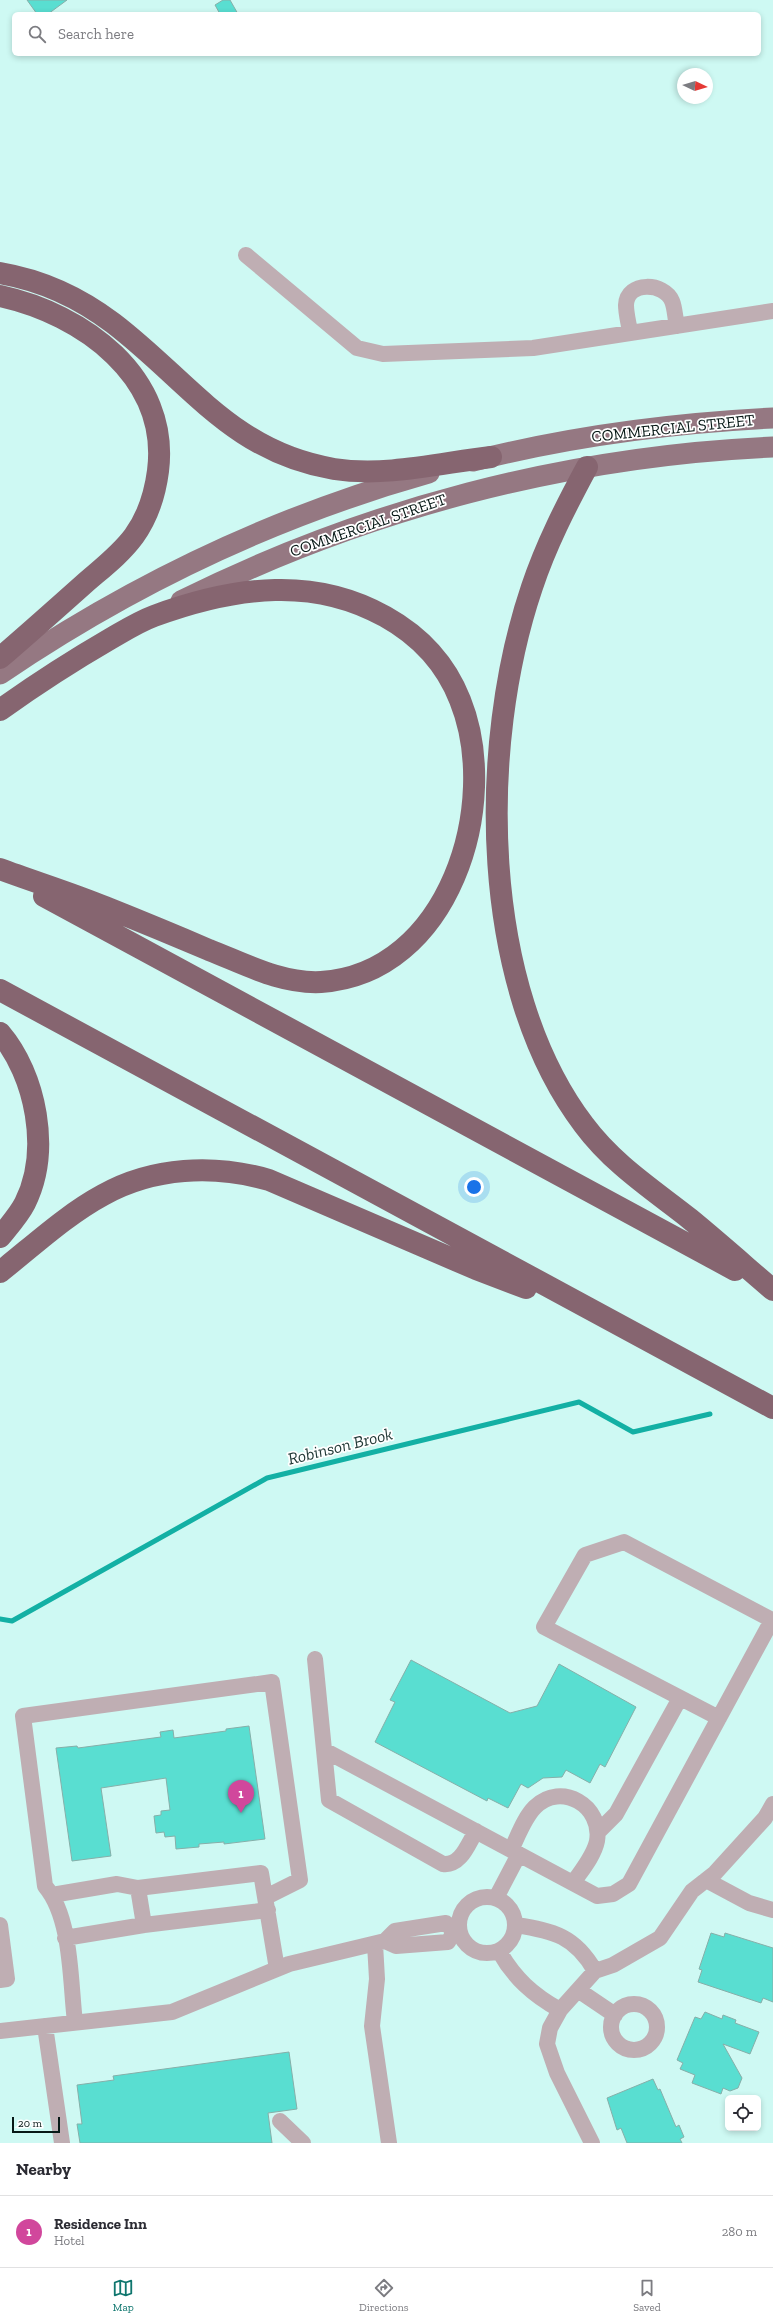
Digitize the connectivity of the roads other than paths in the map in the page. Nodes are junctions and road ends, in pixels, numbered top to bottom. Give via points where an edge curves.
1 (246, 255) dead end
2 (0, 273) edge
3 (0, 296) edge
4 (773, 311) edge
5 (677, 326) junction
6 (630, 333) junction
7 (773, 418) edge
8 (773, 447) edge
9 (491, 456) junction
10 (587, 467) junction
11 (150, 617) junction
12 (0, 658) edge
13 (0, 674) edge
14 (0, 710) edge
15 (0, 871) edge
16 (0, 990) edge
17 (0, 1033) edge
18 (0, 1237) edge
19 (0, 1272) edge
20 (773, 1290) edge
21 (601, 1315) junction
22 (773, 1408) edge
23 (315, 1659) dead end
24 (680, 1698) junction
25 (719, 1718) junction
26 (324, 1750) junction
27 (773, 1804) edge
28 (476, 1831) junction
29 (598, 1832) junction
30 (515, 1852) junction
31 (706, 1880) junction
32 (573, 1883) junction
33 (138, 1888) junction
34 (52, 1895) junction
35 (496, 1898) junction
36 (267, 1904) junction
37 (773, 1910) edge
38 (0, 1925) edge
39 (144, 1925) junction
40 (516, 1925) junction
41 (457, 1931) junction
42 (65, 1938) junction
43 (380, 1943) junction
44 (499, 1951) junction
45 (277, 1969) junction
46 (595, 1971) junction
47 (0, 1980) edge
48 (578, 1990) junction
49 (560, 2010) junction
50 (615, 2015) dead end
51 (75, 2022) junction
52 (45, 2026) junction
53 (0, 2031) edge
54 (280, 2121) dead end
55 (62, 2143) edge
56 (303, 2143) edge
57 (389, 2143) edge
58 (592, 2143) edge

1 - 6 street via 357,348 369,352 383,354 533,348
2 - 9 highway via 52,288 96,312 122,330 226,422 260,444 291,457 334,468 366,472
3 - 12 highway via 22,301 56,315 88,333 114,354 136,379 146,397 156,424 160,454 154,494 134,536 114,558
4 - 5 street
5 - 6 street
5 - 6 street via 672,301 668,295 652,287 636,288 626,304
7 - 9 main road, COMMERCIAL STREET via 635,430
8 - 10 main road, COMMERCIAL STREET via 674,455
9 - 13 main road, COMMERCIAL STREET via 406,479 234,543 109,606
10 - 11 main road, COMMERCIAL STREET via 473,491 370,522 254,566
10 - 20 highway via 565,507 533,583 506,697 499,767 498,831 501,881 513,961 525,1010 541,1055 556,1085 584,1127 607,1153 631,1174 689,1218
11 - 14 highway, COMMERCIAL STREET via 74,660
11 - 15 highway via 236,594 276,590 302,591 336,597 365,606 398,624 421,642 443,668 457,691 468,724 474,758 473,807 468,834 458,868 442,901 414,939 380,965 352,977 304,982 267,974 100,905
15 - 20 highway
16 - 21 highway
17 - 18 highway via 12,1049 28,1082 34,1103 37,1138 35,1171 28,1196 22,1209
19 - 21 highway via 85,1206 112,1190 160,1174 214,1170 269,1180 476,1269
21 - 22 highway
23 - 26 street
24 - 25 street
24 - 25 street via 544,1627 585,1555 624,1542 772,1620
24 - 29 street via 616,1814
25 - 32 street via 629,1884 613,1894 597,1896
26 - 28 street
26 - 28 street via 329,1800 443,1864 450,1865 458,1860
27 - 31 street via 765,1818
28 - 30 street
29 - 30 street via 597,1823 587,1806 570,1797 551,1797 531,1811
29 - 32 street via 593,1851
30 - 32 street
30 - 35 street
31 - 37 street via 749,1903
31 - 46 street via 692,1891 660,1938
33 - 34 street via 117,1884
33 - 36 street via 261,1873
33 - 39 street
34 - 36 street via 45,1886 23,1716 272,1682 300,1880
34 - 42 street via 59,1911
35 - 40 street via 508,1906
35 - 41 street via 481,1897 468,1904 460,1917
36 - 39 street
36 - 45 street
38 - 47 street via 7,1979
39 - 42 street
40 - 44 street via 511,1941
40 - 46 street via 541,1930 571,1941 586,1955
41 - 43 street via 446,1923 395,1931
41 - 44 street via 475,1951
42 - 51 street
43 - 45 street
43 - 57 street via 372,2026
44 - 49 street via 522,1985
45 - 51 street via 172,2012
46 - 48 street
48 - 49 street
48 - 50 street
49 - 58 street via 550,2028 547,2044 567,2095
51 - 52 street
52 - 53 street
52 - 55 street
54 - 56 street

